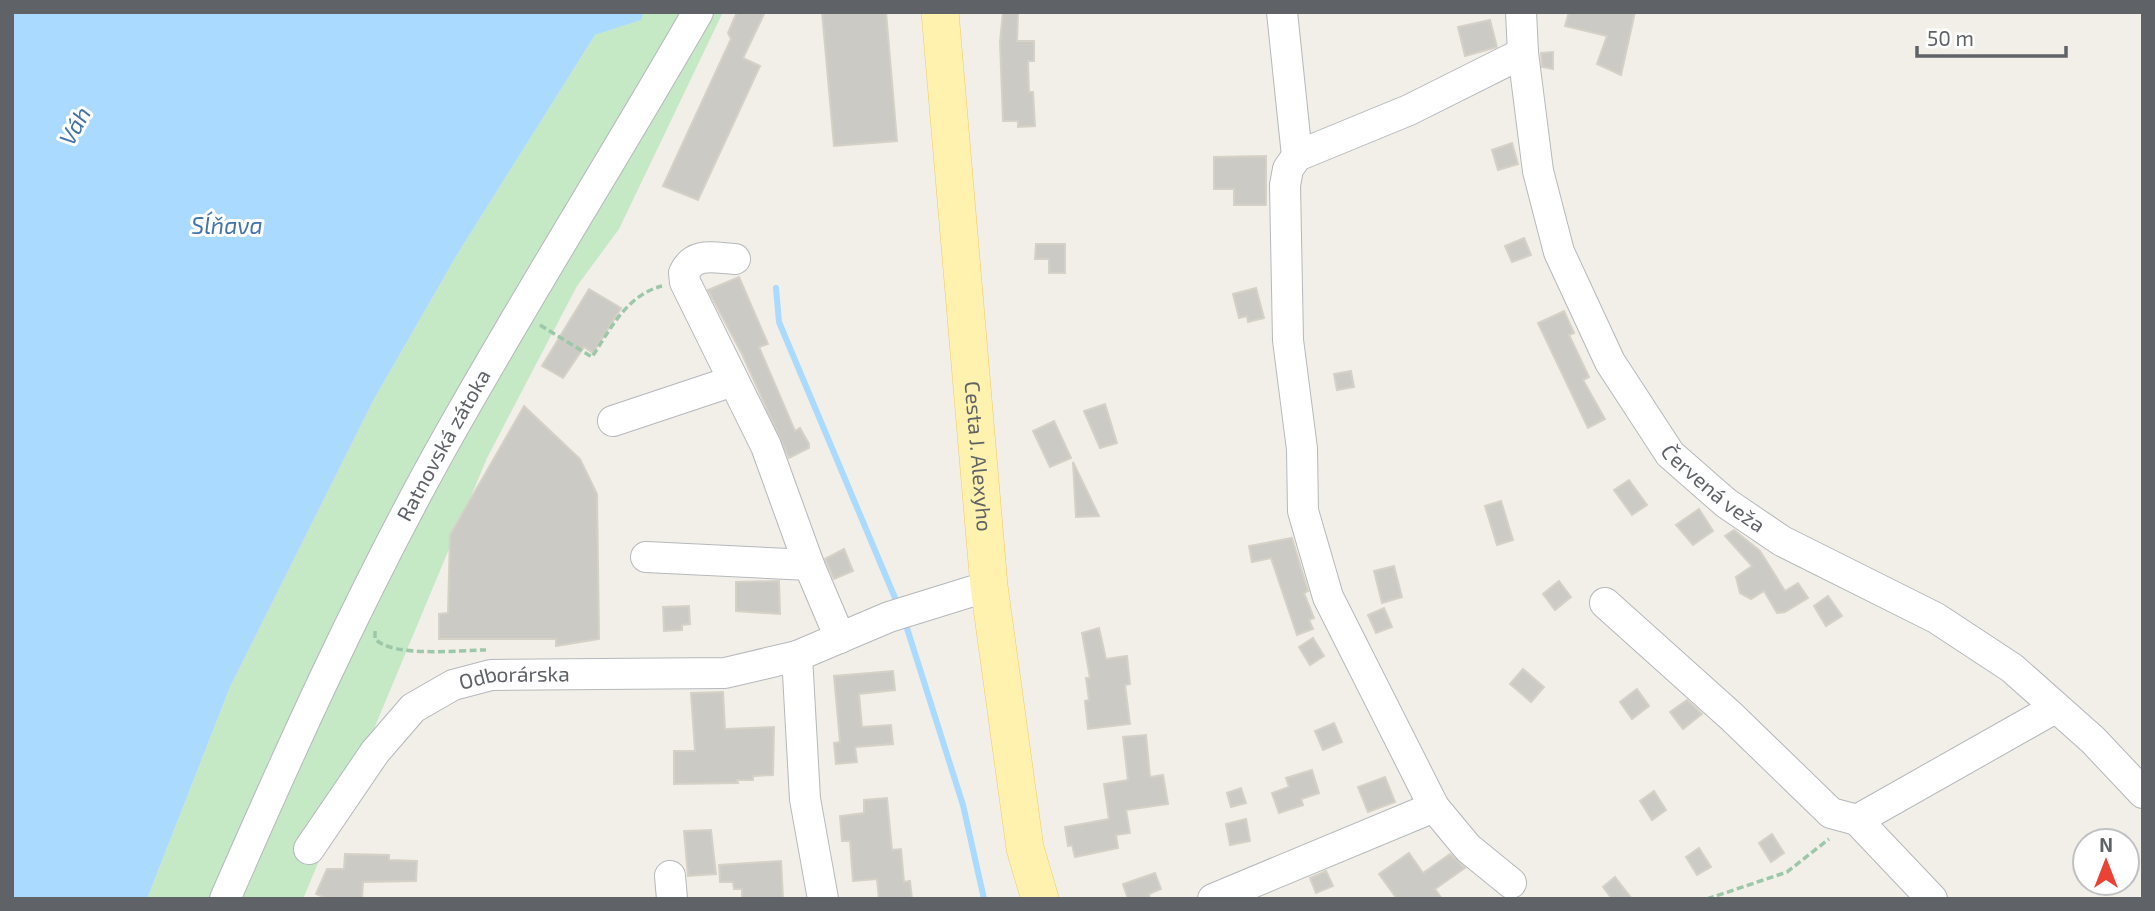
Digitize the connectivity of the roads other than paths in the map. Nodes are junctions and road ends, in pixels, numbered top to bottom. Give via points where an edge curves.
1 (698, 12) edge
2 (940, 12) edge
3 (1282, 12) edge
4 (1521, 12) edge
5 (1523, 53) junction
6 (1297, 156) junction
7 (735, 259) dead end
8 (733, 381) junction
9 (613, 421) dead end
10 (646, 557) dead end
11 (809, 565) junction
12 (989, 586) junction
13 (1605, 603) dead end
14 (840, 638) junction
15 (797, 656) junction
16 (2055, 708) junction
17 (2143, 793) edge
18 (1434, 807) junction
19 (1857, 820) junction
20 (309, 849) dead end
21 (1511, 883) dead end
22 (225, 899) edge
23 (823, 899) edge
24 (1040, 899) edge
25 (1213, 899) edge
26 (1932, 899) edge

1 - 22 lane, Ratnovská zátoka via 435,461 335,654
2 - 12 main road, Cesta J. Alexyho
3 - 6 lane
4 - 5 lane, Červená veža
5 - 6 lane via 1409,110
5 - 16 lane, Červená veža via 1538,171 1559,252 1609,362 1670,454 1726,503 1782,541 1936,618 2012,668
6 - 18 lane via 1284,186 1284,234 1303,512 1328,597
7 - 8 lane via 700,257 684,273
8 - 9 lane
8 - 11 lane via 766,446
10 - 11 lane
11 - 14 lane
12 - 14 lane, Odborárska via 920,606
12 - 24 main road, Cesta J. Alexyho via 1025,848
13 - 19 lane via 1831,813
14 - 15 lane, Odborárska
15 - 20 lane, Odborárska via 725,673 491,675 453,684 406,716
15 - 23 lane via 805,799
16 - 17 lane, Červená veža
16 - 19 lane
18 - 21 lane via 1468,848
18 - 25 lane
19 - 26 lane

